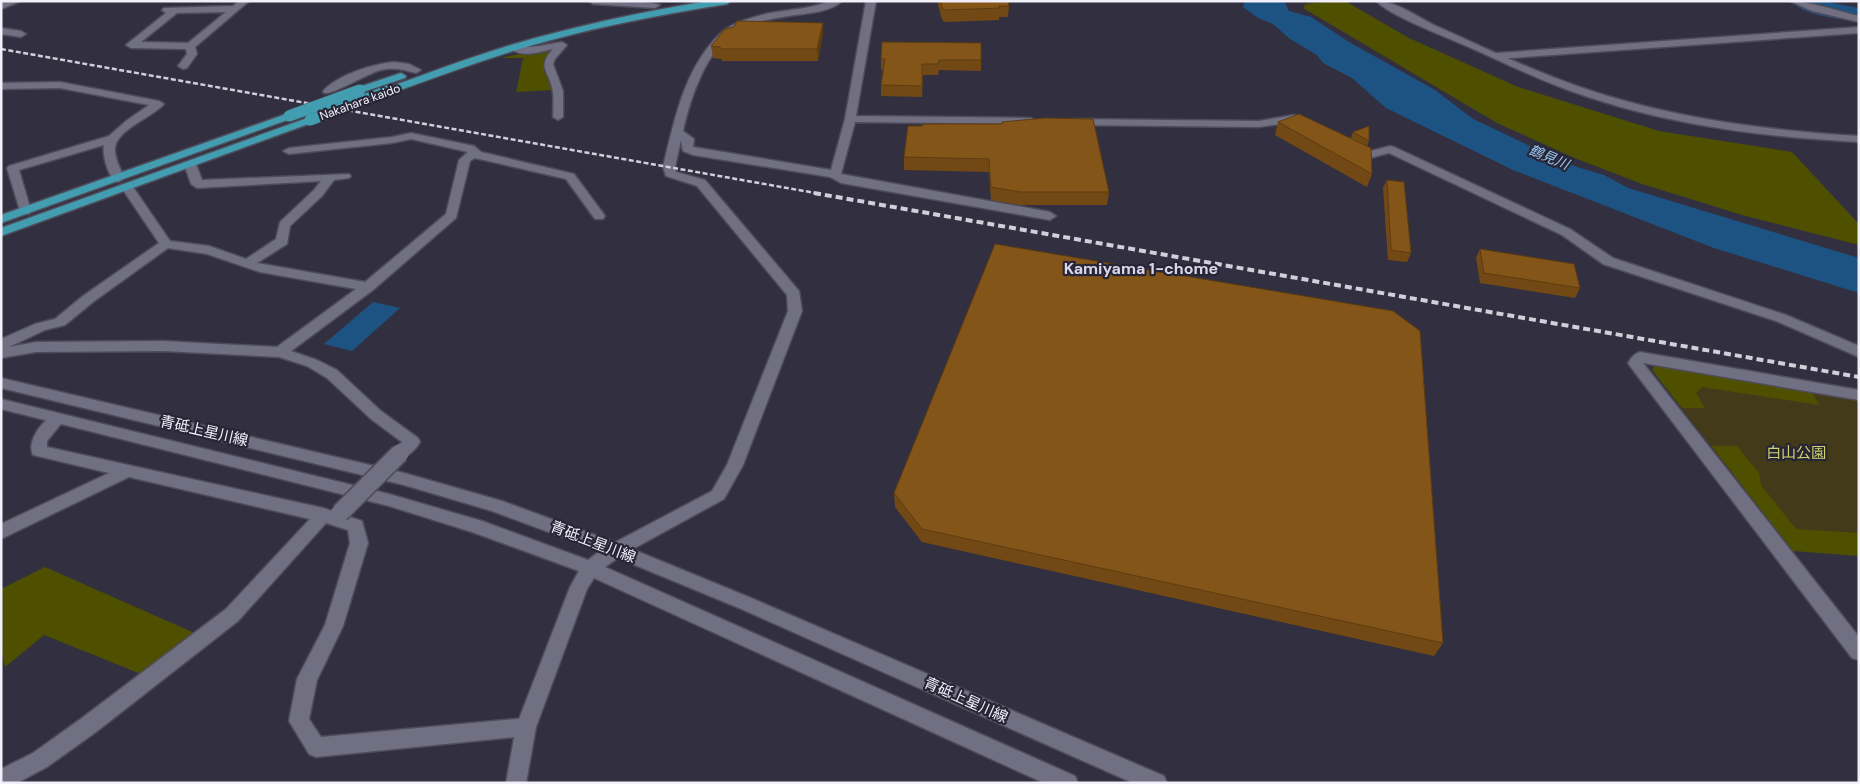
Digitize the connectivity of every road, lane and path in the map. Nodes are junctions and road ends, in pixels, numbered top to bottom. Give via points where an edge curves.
1 (17, 1) edge
2 (245, 1) edge
3 (593, 1) edge
4 (677, 1) edge
5 (727, 1) edge
6 (838, 1) edge
7 (871, 1) edge
8 (1380, 1) edge
9 (1794, 1) edge
10 (174, 5) edge
11 (1, 6) edge
12 (656, 6) edge
13 (236, 8) junction
14 (1859, 19) edge
15 (1859, 30) edge
16 (1, 31) edge
17 (21, 34) dead end
18 (190, 46) junction
19 (514, 47) junction
20 (1497, 56) junction
21 (184, 66) dead end
22 (416, 70) junction
23 (1, 86) edge
24 (328, 91) dead end
25 (1216, 111) dead end
26 (558, 117) dead end
27 (850, 119) junction
28 (1231, 124) junction
29 (1310, 127) edge
30 (678, 133) junction
31 (111, 140) junction
32 (1859, 140) edge
33 (1342, 143) edge
34 (289, 151) dead end
35 (473, 154) junction
36 (190, 164) junction
37 (834, 174) junction
38 (345, 176) dead end
39 (330, 177) junction
40 (118, 178) junction
41 (127, 187) junction
42 (25, 211) junction
43 (599, 216) dead end
44 (1050, 216) dead end
45 (1, 219) edge
46 (1, 232) edge
47 (166, 244) junction
48 (246, 264) junction
49 (368, 287) junction
50 (1, 345) edge
51 (280, 352) junction
52 (1859, 352) edge
53 (1, 353) edge
54 (1, 383) edge
55 (1859, 394) edge
56 (1, 404) edge
57 (58, 419) junction
58 (128, 471) junction
59 (332, 516) junction
60 (1, 532) edge
61 (616, 550) junction
62 (590, 568) junction
63 (1859, 652) edge
64 (526, 727) junction
65 (1, 780) edge
66 (516, 783) edge
67 (1068, 783) edge
68 (1157, 783) edge

1 - 11 street
2 - 13 street
3 - 12 street
4 - 12 main road, Nakahara kaido
5 - 12 main road, Nakahara kaido
6 - 30 street via 821,8 762,18 734,28 724,36 706,58 684,102
7 - 27 street
8 - 20 street
9 - 14 street
10 - 13 street
10 - 18 street via 131,45
12 - 19 main road, Nakahara kaido
12 - 22 main road, Nakahara kaido via 537,32
13 - 18 street
15 - 20 street
16 - 17 street
18 - 21 street via 192,54
19 - 26 street via 524,52 562,45 548,64 558,91
19 - 36 main road, Nakahara kaido, bridge
20 - 32 street via 1572,87 1662,113 1738,128
22 - 24 street via 400,65 383,67 354,76
22 - 40 main road, Nakahara kaido, bridge
23 - 31 street via 60,85 160,104
25 - 28 street
27 - 28 street
27 - 37 street
28 - 29 street via 1259,124 1294,118
30 - 37 street via 688,139 687,149 693,152
30 - 61 street via 670,174 700,183 794,294 795,311 735,465 718,495
31 - 40 street via 109,148
31 - 42 street via 13,168
33 - 52 street via 1366,156 1390,148 1566,232 1608,261 1781,318
34 - 35 street via 411,136 470,148 476,152
35 - 43 street via 570,176
35 - 49 street via 465,160 452,215
36 - 39 street via 197,184
36 - 41 main road, Nakahara kaido
37 - 44 street via 841,179
38 - 39 street
39 - 48 street via 318,193 284,224 282,241
40 - 42 main road, Nakahara kaido
41 - 46 main road, Nakahara kaido
41 - 47 street
42 - 45 main road, Nakahara kaido
47 - 48 street via 209,250
47 - 50 street via 88,298 60,322 40,327
48 - 49 street
49 - 51 street
51 - 53 street via 154,346 36,347
51 - 59 street, bridge via 332,374 376,415 412,442
54 - 61 street, 青砥上星川線 via 404,479 496,506
55 - 63 street via 1640,357 1635,363
56 - 57 street, 青砥上星川線
57 - 58 street via 39,440 39,451
57 - 62 street, 青砥上星川線 via 389,500 476,526
58 - 59 street
58 - 60 street
59 - 64 street via 356,526 359,543 334,626 307,678 299,721 316,747
59 - 65 street via 232,615 89,726 40,760
61 - 62 street
61 - 68 street, 青砥上星川線
62 - 64 street via 578,587
62 - 67 street, 青砥上星川線
64 - 66 street

